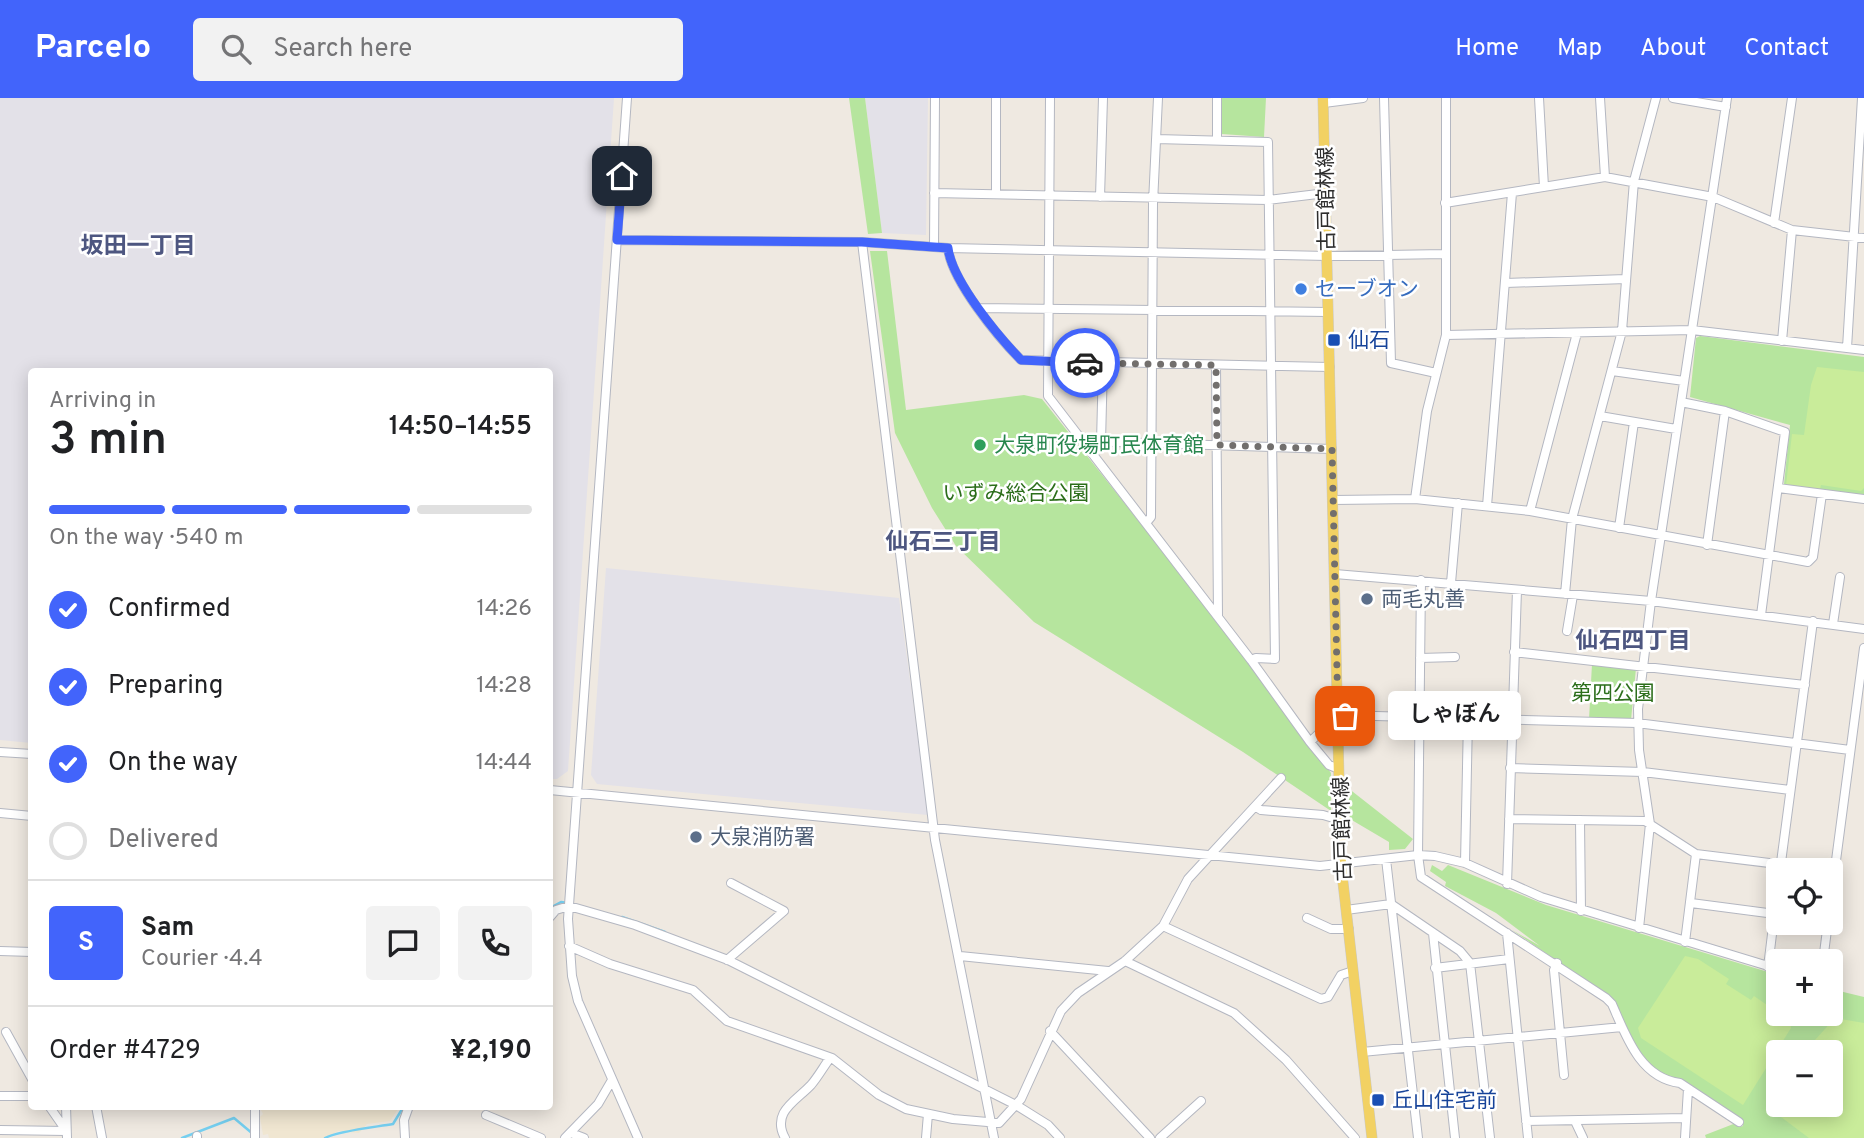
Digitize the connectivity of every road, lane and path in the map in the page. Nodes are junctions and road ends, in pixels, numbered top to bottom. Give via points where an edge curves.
1 (627, 98) edge
2 (936, 98) edge
3 (996, 98) edge
4 (1050, 98) edge
5 (1103, 98) edge
6 (1157, 98) edge
7 (1217, 98) edge
8 (1363, 98) edge
9 (1384, 98) edge
10 (1446, 98) edge
11 (1539, 98) edge
12 (1601, 98) edge
13 (1656, 98) edge
14 (1673, 98) edge
15 (1792, 98) edge
16 (1862, 98) edge
17 (1323, 101) edge
18 (1726, 103) edge
19 (1156, 139) junction
20 (1217, 140) junction
21 (1605, 177) junction
22 (1634, 181) junction
23 (1544, 187) junction
24 (934, 192) junction
25 (1326, 193) junction
26 (1511, 193) junction
27 (996, 194) junction
28 (1047, 195) junction
29 (1100, 197) junction
30 (1713, 197) junction
31 (1154, 198) junction
32 (1268, 200) junction
33 (1445, 203) junction
34 (1774, 223) junction
35 (1791, 230) junction
36 (1853, 237) junction
37 (1864, 238) edge
38 (617, 240) junction
39 (862, 242) junction
40 (934, 247) junction
41 (948, 248) junction
42 (1047, 250) junction
43 (1153, 253) junction
44 (1445, 254) junction
45 (1269, 255) junction
46 (1388, 255) junction
47 (1327, 256) junction
48 (1626, 279) junction
49 (1506, 283) junction
50 (1047, 307) junction
51 (979, 308) junction
52 (1153, 309) junction
53 (1270, 312) junction
54 (1328, 312) junction
55 (1692, 330) junction
56 (1622, 331) junction
57 (1577, 333) junction
58 (1503, 334) junction
59 (1446, 335) junction
60 (1782, 341) junction
61 (1847, 348) junction
62 (1864, 350) edge
63 (1047, 362) junction
64 (1103, 363) junction
65 (1152, 364) junction
66 (1216, 365) junction
67 (1272, 366) junction
68 (1330, 367) junction
69 (1612, 370) junction
70 (1436, 373) junction
71 (1684, 381) junction
72 (1681, 402) junction
73 (1725, 411) junction
74 (1600, 416) junction
75 (1634, 422) junction
76 (1676, 429) junction
77 (1083, 441) junction
78 (1101, 442) junction
79 (1152, 443) junction
80 (1217, 445) junction
81 (1273, 447) junction
82 (1332, 449) junction
83 (1778, 488) junction
84 (1822, 494) junction
85 (1415, 499) junction
86 (1864, 499) edge
87 (1333, 500) junction
88 (1458, 503) junction
89 (1487, 506) junction
90 (1530, 511) junction
91 (1572, 519) junction
92 (1146, 523) junction
93 (1619, 528) junction
94 (1661, 536) junction
95 (1707, 545) junction
96 (1769, 556) junction
97 (1335, 575) junction
98 (1840, 577) dead end
99 (1421, 580) junction
100 (1451, 583) junction
101 (1517, 590) junction
102 (1569, 594) junction
103 (1651, 601) junction
104 (1761, 615) junction
105 (1218, 617) junction
106 (1813, 621) junction
107 (1833, 624) junction
108 (1864, 629) edge
109 (1567, 631) dead end
110 (1864, 648) edge
111 (1514, 652) junction
112 (1455, 657) dead end
113 (1420, 658) junction
114 (1251, 660) junction
115 (1643, 664) junction
116 (1805, 685) junction
117 (1338, 715) junction
118 (1419, 718) junction
119 (1468, 719) junction
120 (1510, 720) junction
121 (1637, 723) junction
122 (1310, 742) junction
123 (1797, 743) junction
124 (1850, 750) junction
125 (0, 752) edge
126 (28, 754) edge
127 (1510, 768) junction
128 (1339, 769) junction
129 (1643, 772) junction
130 (1281, 778) dead end
131 (553, 790) edge
132 (1790, 790) junction
133 (577, 791) junction
134 (1256, 807) junction
135 (0, 813) edge
136 (28, 816) edge
137 (1510, 819) junction
138 (1340, 820) junction
139 (1580, 820) junction
140 (1650, 824) junction
141 (934, 828) junction
142 (1696, 854) junction
143 (1418, 855) junction
144 (1212, 856) junction
145 (1781, 858) edge
146 (1832, 858) edge
147 (1386, 859) junction
148 (1465, 863) junction
149 (1342, 865) junction
150 (1766, 865) edge
151 (731, 883) dead end
152 (1507, 884) junction
153 (1691, 903) junction
154 (1391, 904) junction
155 (569, 906) junction
156 (1346, 910) junction
157 (1581, 911) junction
158 (1766, 913) edge
159 (553, 914) edge
160 (1307, 918) dead end
161 (1163, 926) junction
162 (1639, 928) junction
163 (1349, 929) junction
164 (1433, 933) junction
165 (1507, 933) junction
166 (1685, 942) junction
167 (569, 946) junction
168 (0, 951) edge
169 (28, 952) edge
170 (960, 956) junction
171 (1508, 959) junction
172 (727, 960) junction
173 (1125, 961) junction
174 (1470, 963) junction
175 (1557, 964) junction
176 (1766, 966) edge
177 (1435, 968) junction
178 (1108, 971) junction
179 (1353, 971) junction
180 (1622, 1027) junction
181 (1050, 1031) junction
182 (6, 1032) dead end
183 (1560, 1032) junction
184 (1517, 1035) junction
185 (1479, 1039) junction
186 (1444, 1043) junction
187 (1408, 1047) junction
188 (1362, 1052) junction
189 (830, 1058) junction
190 (28, 1072) edge
191 (1564, 1075) dead end
192 (612, 1080) junction
193 (1688, 1089) junction
194 (985, 1090) junction
195 (0, 1096) edge
196 (28, 1096) edge
197 (1201, 1101) dead end
198 (1016, 1105) junction
199 (51, 1110) edge
200 (66, 1110) edge
201 (97, 1110) edge
202 (255, 1110) edge
203 (408, 1110) edge
204 (928, 1114) junction
205 (486, 1115) dead end
206 (1685, 1118) junction
207 (1527, 1121) junction
208 (1575, 1121) junction
209 (1739, 1122) dead end
210 (992, 1123) junction
211 (0, 1130) edge
212 (67, 1135) edge
213 (568, 1135) edge
214 (102, 1138) edge
215 (255, 1138) edge
216 (405, 1138) edge
217 (541, 1138) edge
218 (584, 1138) edge
219 (638, 1138) edge
220 (785, 1138) edge
221 (926, 1138) edge
222 (994, 1138) edge
223 (1060, 1138) edge
224 (1150, 1138) edge
225 (1160, 1138) edge
226 (1355, 1138) edge
227 (1372, 1138) edge
228 (1418, 1138) edge
229 (1455, 1138) edge
230 (1490, 1138) edge
231 (1528, 1138) edge
232 (1583, 1138) edge
233 (1685, 1138) edge

1 - 38 street
2 - 24 street
3 - 27 street
4 - 28 street
5 - 29 street
6 - 19 street
7 - 20 street
8 - 17 street
9 - 46 street
10 - 33 street
11 - 23 street
12 - 21 street
13 - 22 street
14 - 18 street
15 - 34 street
16 - 36 street
17 - 25 main road, 古戸館林線
18 - 30 street
19 - 20 street
19 - 31 street
20 - 32 street via 1268,142
21 - 22 street
21 - 23 street
22 - 30 street
22 - 48 street
23 - 26 street
24 - 27 street
24 - 40 street
25 - 32 street
25 - 47 main road, 古戸館林線
26 - 33 street
26 - 49 street
27 - 28 street
28 - 29 street
28 - 42 street
29 - 31 street
30 - 34 street
30 - 55 street
31 - 32 street
31 - 43 street
32 - 45 street
33 - 44 street
34 - 35 street
35 - 36 street
35 - 60 street
36 - 37 street
36 - 61 street
38 - 39 street
38 - 133 street
39 - 40 street
39 - 141 street
40 - 41 street
41 - 42 street
41 - 51 street via 954,268
42 - 43 street
42 - 50 street
43 - 45 street
43 - 52 street
44 - 46 street
44 - 59 street
45 - 47 street
45 - 53 street
46 - 47 street
46 - 70 street via 1391,363
47 - 54 main road, 古戸館林線
48 - 49 street
48 - 56 street
49 - 58 street
50 - 51 street
50 - 52 street
50 - 63 street
51 - 63 street via 1021,360
52 - 53 street
52 - 65 street
53 - 54 street
53 - 67 street
54 - 68 main road, 古戸館林線
55 - 56 street
55 - 60 street
55 - 71 street
56 - 57 street
56 - 69 street
57 - 58 street
57 - 90 street
58 - 59 street
58 - 89 street
59 - 70 street
60 - 61 street
61 - 62 street
63 - 64 street
63 - 77 street via 1048,396
64 - 65 street
64 - 78 street
65 - 66 street
65 - 79 street
66 - 67 street
66 - 80 street
67 - 68 street
67 - 81 street
68 - 82 main road, 古戸館林線
69 - 71 street
69 - 74 street
70 - 85 street
71 - 72 street
72 - 73 street
72 - 76 street
73 - 83 street via 1783,429
73 - 95 street
74 - 75 street
74 - 91 street
75 - 76 street
75 - 93 street
76 - 94 street
77 - 78 street
77 - 92 street
78 - 79 street
79 - 80 street
79 - 92 street via 1151,517
80 - 81 street
80 - 105 street
81 - 82 street
81 - 114 street via 1275,659
82 - 87 main road, 古戸館林線
83 - 84 street
83 - 96 street
84 - 86 street
84 - 96 street via 1813,560
85 - 87 street
85 - 88 street
87 - 97 main road, 古戸館林線
88 - 89 street
88 - 100 street
89 - 90 street
90 - 91 street
91 - 93 street
91 - 102 street
92 - 105 street
93 - 94 street
94 - 95 street
94 - 103 street
95 - 96 street
96 - 104 street
97 - 99 street
97 - 117 main road, 古戸館林線
98 - 107 street
99 - 100 street
99 - 113 street
100 - 101 street
101 - 102 street
101 - 111 street
102 - 103 street
102 - 109 street
103 - 104 street
103 - 115 street
104 - 106 street
105 - 114 street
106 - 107 street
106 - 116 street
107 - 108 street
110 - 124 street
111 - 115 street
111 - 120 street
112 - 113 street
113 - 118 street
114 - 122 street
115 - 116 street
115 - 121 street
116 - 123 street
117 - 118 street
117 - 122 street
117 - 128 main road, 古戸館林線
118 - 119 street
118 - 143 street
119 - 120 street
119 - 148 street
120 - 121 street
120 - 127 street
121 - 123 street
121 - 129 street
122 - 128 street via 1329,765
123 - 124 street
123 - 132 street
124 - 146 street
125 - 126 street
127 - 129 street
127 - 137 street
128 - 138 main road, 古戸館林線
129 - 132 street
129 - 140 street
130 - 134 street
131 - 133 street
132 - 145 street
133 - 141 street
133 - 155 street
134 - 138 street
134 - 144 street
135 - 136 street
137 - 139 street
137 - 152 street
138 - 149 main road, 古戸館林線
139 - 140 street
139 - 157 street
140 - 142 street
140 - 162 street
141 - 144 street
141 - 170 street
142 - 150 street
142 - 153 street
143 - 147 street
143 - 148 street
143 - 165 street via 1425,882
144 - 149 street
144 - 161 street via 1188,879
147 - 149 street
147 - 154 street
148 - 152 street
149 - 156 main road, 古戸館林線
151 - 172 street via 784,911
152 - 157 street
153 - 158 street
153 - 166 street
154 - 156 street
154 - 164 street
154 - 187 street
155 - 159 street
155 - 167 street
155 - 172 street
156 - 163 main road, 古戸館林線
157 - 162 street
160 - 163 street via 1331,929
161 - 173 street
161 - 179 street via 1321,999 1328,997 1340,975
162 - 166 street
163 - 179 main road, 古戸館林線
164 - 174 street
164 - 177 street
165 - 171 street
165 - 175 street
166 - 176 street
167 - 189 street via 693,990 727,1021
167 - 192 street via 578,1001
168 - 169 street
170 - 178 street
170 - 194 street
171 - 174 street
171 - 184 street
172 - 194 street
173 - 178 street
173 - 226 street via 1234,1013 1286,1060
174 - 177 street
174 - 185 street
175 - 180 street via 1610,1002
175 - 183 street
177 - 186 street
178 - 181 street via 1078,993
179 - 188 main road, 古戸館林線
180 - 183 street
180 - 193 street via 1640,1063
181 - 198 street
181 - 224 street
182 - 190 street
183 - 184 street
183 - 191 street
184 - 185 street
184 - 207 street
185 - 186 street
185 - 230 street
186 - 187 street
186 - 229 street
187 - 188 street
187 - 228 street
188 - 227 main road, 古戸館林線
189 - 204 street via 879,1096 906,1110
189 - 220 street via 783,1113 780,1123
192 - 213 street via 598,1104
192 - 219 street
193 - 206 street
193 - 209 street
194 - 198 street
194 - 210 street
195 - 196 street
197 - 225 street
198 - 210 street
198 - 223 street
199 - 212 street
200 - 212 street
201 - 214 street
202 - 215 street
203 - 216 street
204 - 210 street
204 - 221 street
205 - 217 street
206 - 208 street
206 - 233 street
207 - 208 street
207 - 231 street
208 - 232 street
210 - 222 street
211 - 212 street
213 - 218 street

